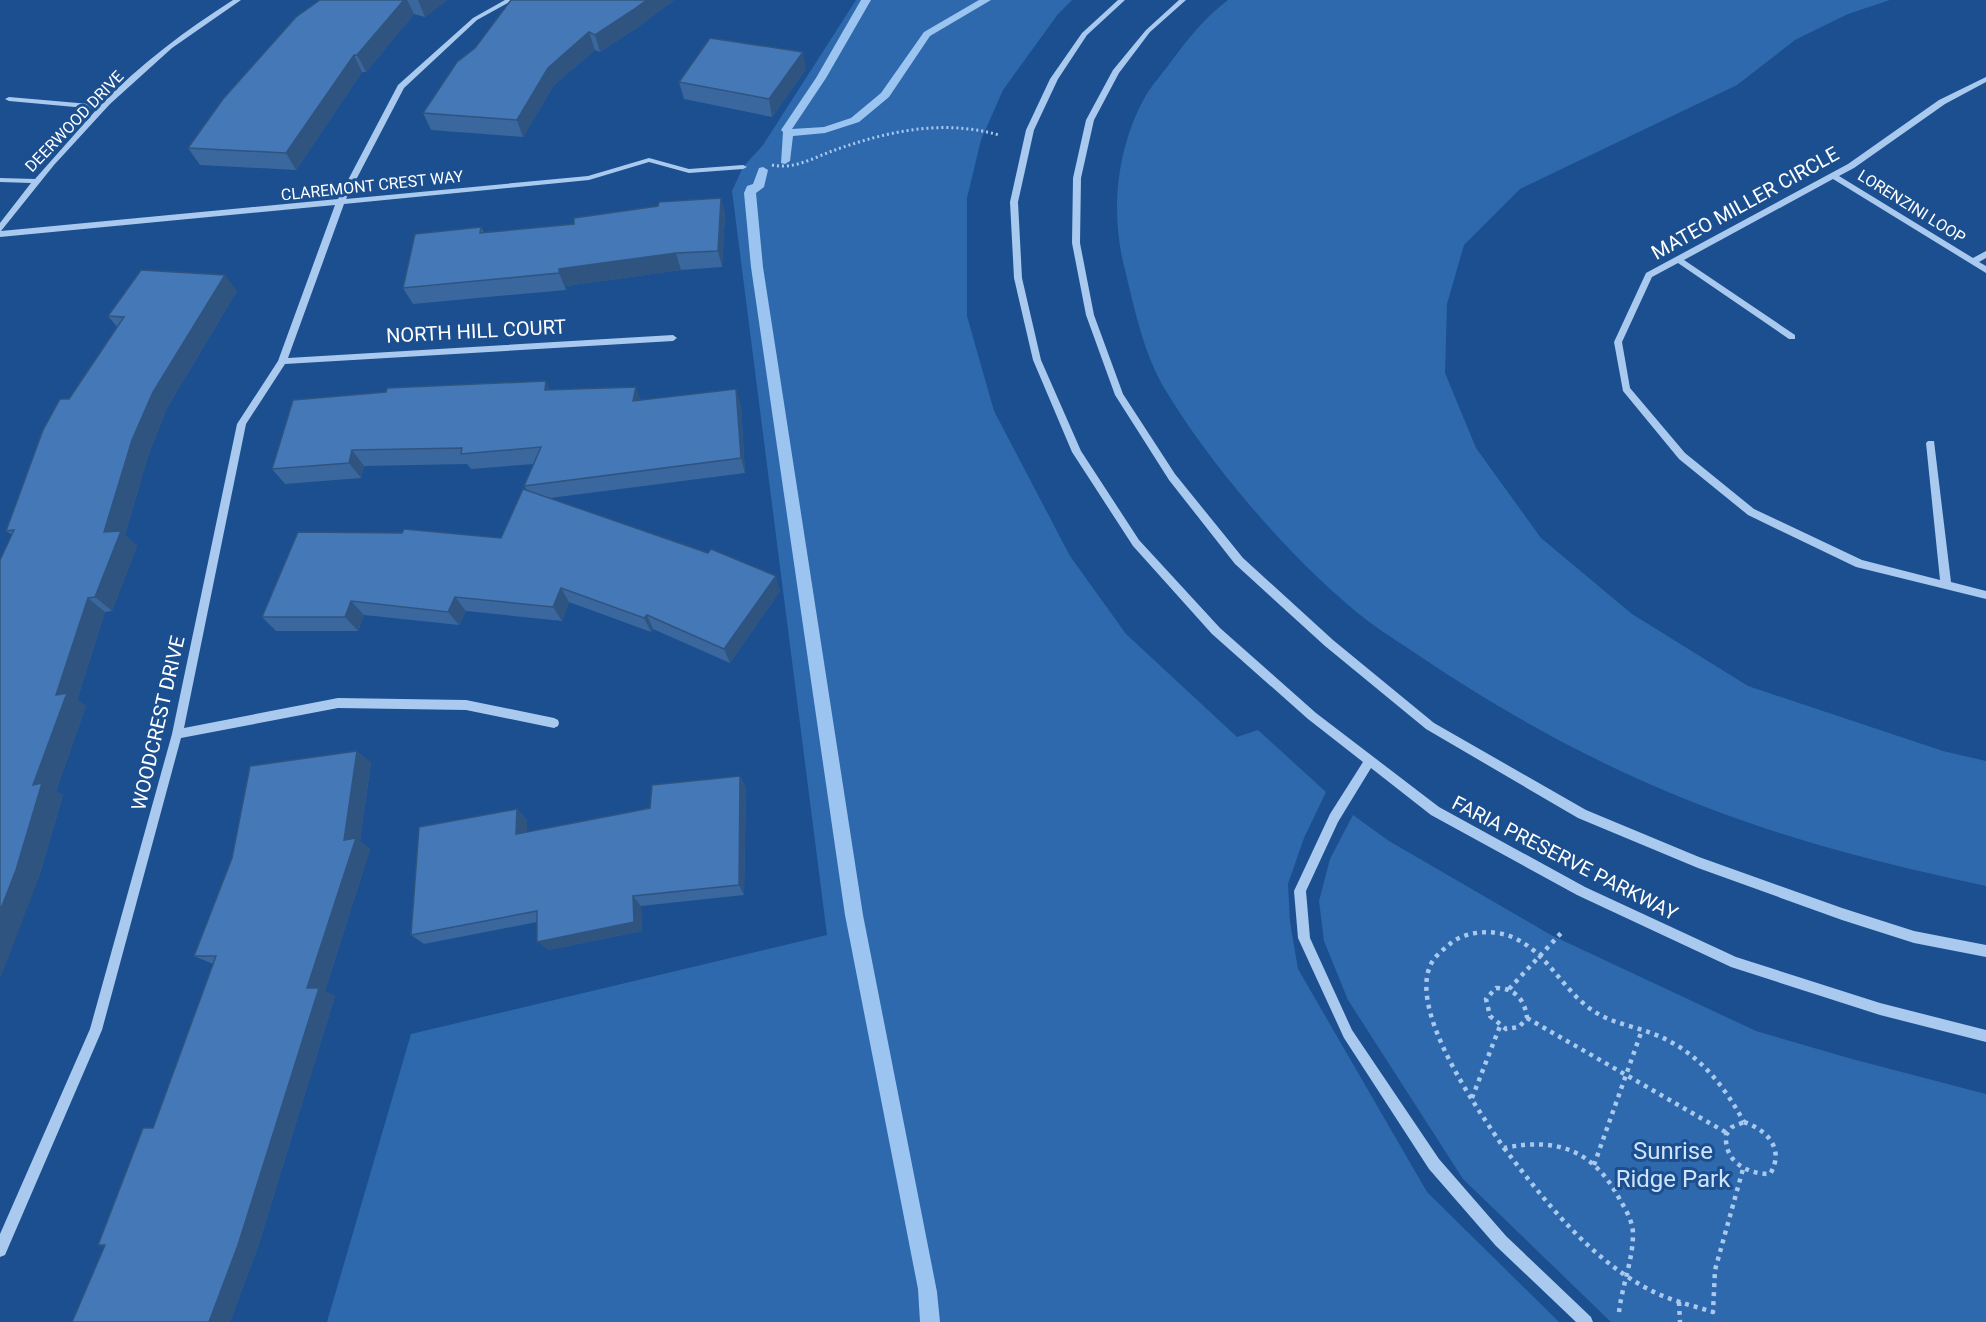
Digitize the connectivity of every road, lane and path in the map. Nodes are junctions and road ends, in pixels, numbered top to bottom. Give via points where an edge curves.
1 (238, 0) edge
2 (510, 0) edge
3 (1122, 0) edge
4 (1183, 0) edge
5 (1986, 79) edge
6 (9, 99) dead end
7 (101, 107) junction
8 (999, 135) dead end
9 (743, 167) joint
10 (1834, 176) junction
11 (0, 180) edge
12 (35, 181) junction
13 (340, 203) junction
14 (0, 229) edge
15 (0, 234) edge
16 (1986, 254) edge
17 (1679, 260) junction
18 (1973, 262) junction
19 (1986, 270) edge
20 (1792, 337) dead end
21 (673, 338) dead end
22 (282, 361) junction
23 (1931, 443) dead end
24 (1946, 586) junction
25 (1986, 595) edge
26 (554, 723) dead end
27 (177, 734) junction
28 (1369, 760) junction
29 (1563, 931) dead end
30 (1986, 951) edge
31 (1540, 955) junction
32 (1509, 989) junction
33 (1527, 1018) junction
34 (1500, 1026) junction
35 (1642, 1030) junction
36 (1986, 1036) edge
37 (1625, 1075) junction
38 (1472, 1098) junction
39 (1744, 1122) junction
40 (1727, 1133) junction
41 (1504, 1148) junction
42 (1594, 1165) junction
43 (1743, 1169) junction
44 (0, 1250) edge
45 (1625, 1273) junction
46 (1679, 1302) junction
47 (1586, 1322) edge
48 (1618, 1322) edge
49 (1680, 1322) edge

1 - 7 street, DEERWOOD DRIVE via 166,49
2 - 13 street, WOODCREST DRIVE via 475,19 400,87
3 - 28 street, FARIA PRESERVE PARKWAY via 1084,34 1054,79 1030,130 1014,202 1018,278 1037,360 1077,452 1136,543 1215,631
4 - 30 street via 1148,31 1122,64 1090,120 1077,178 1076,243 1090,315 1119,395 1172,477 1239,561 1329,643 1430,726 1582,814 1698,862 1842,914 1914,937
5 - 10 street, MATEO MILLER CIRCLE via 1942,102
6 - 7 street
7 - 12 street, DEERWOOD DRIVE
8 - 9 path via 972,126 947,125 843,147 783,167 754,162
9 - 13 street, CLAREMONT CREST WAY via 689,171 649,160 589,178
10 - 17 street, MATEO MILLER CIRCLE
10 - 18 street, LORENZINI LOOP
11 - 12 street
12 - 14 street, DEERWOOD DRIVE
13 - 15 street, CLAREMONT CREST WAY
13 - 22 street, WOODCREST DRIVE
16 - 18 street, LORENZINI LOOP
17 - 20 street
17 - 24 street, MATEO MILLER CIRCLE via 1649,275 1618,342 1626,389 1682,456 1751,512 1860,564
18 - 19 street, LORENZINI LOOP
21 - 22 street, NORTH HILL COURT
22 - 27 street, WOODCREST DRIVE via 242,424
23 - 24 street
24 - 25 street, MATEO MILLER CIRCLE
26 - 27 street via 466,705 338,703
27 - 44 street, WOODCREST DRIVE via 96,1030
28 - 36 street, FARIA PRESERVE PARKWAY via 1445,817 1581,891 1735,963 1880,1009
28 - 47 street via 1334,818 1300,891 1304,938 1348,1034 1434,1164 1501,1241
29 - 31 path
31 - 32 path
31 - 35 path via 1593,1011
31 - 38 path via 1510,936 1469,934 1450,943 1427,966 1425,1001
32 - 33 path via 1526,1004
32 - 34 path via 1496,988 1485,1002 1488,1016
33 - 34 path via 1519,1028
33 - 37 path
34 - 38 path
35 - 37 path
35 - 39 path via 1674,1042 1710,1070
37 - 40 path
37 - 42 path
38 - 41 path
39 - 40 path
39 - 43 path via 1768,1135 1777,1161 1770,1174 1754,1175
40 - 43 path via 1725,1142 1731,1158
41 - 42 path via 1529,1141 1558,1143
41 - 45 path via 1570,1228 1608,1264
42 - 45 path via 1617,1194 1633,1234
43 - 46 path via 1715,1270 1713,1312
45 - 46 path
45 - 48 path
46 - 49 path

